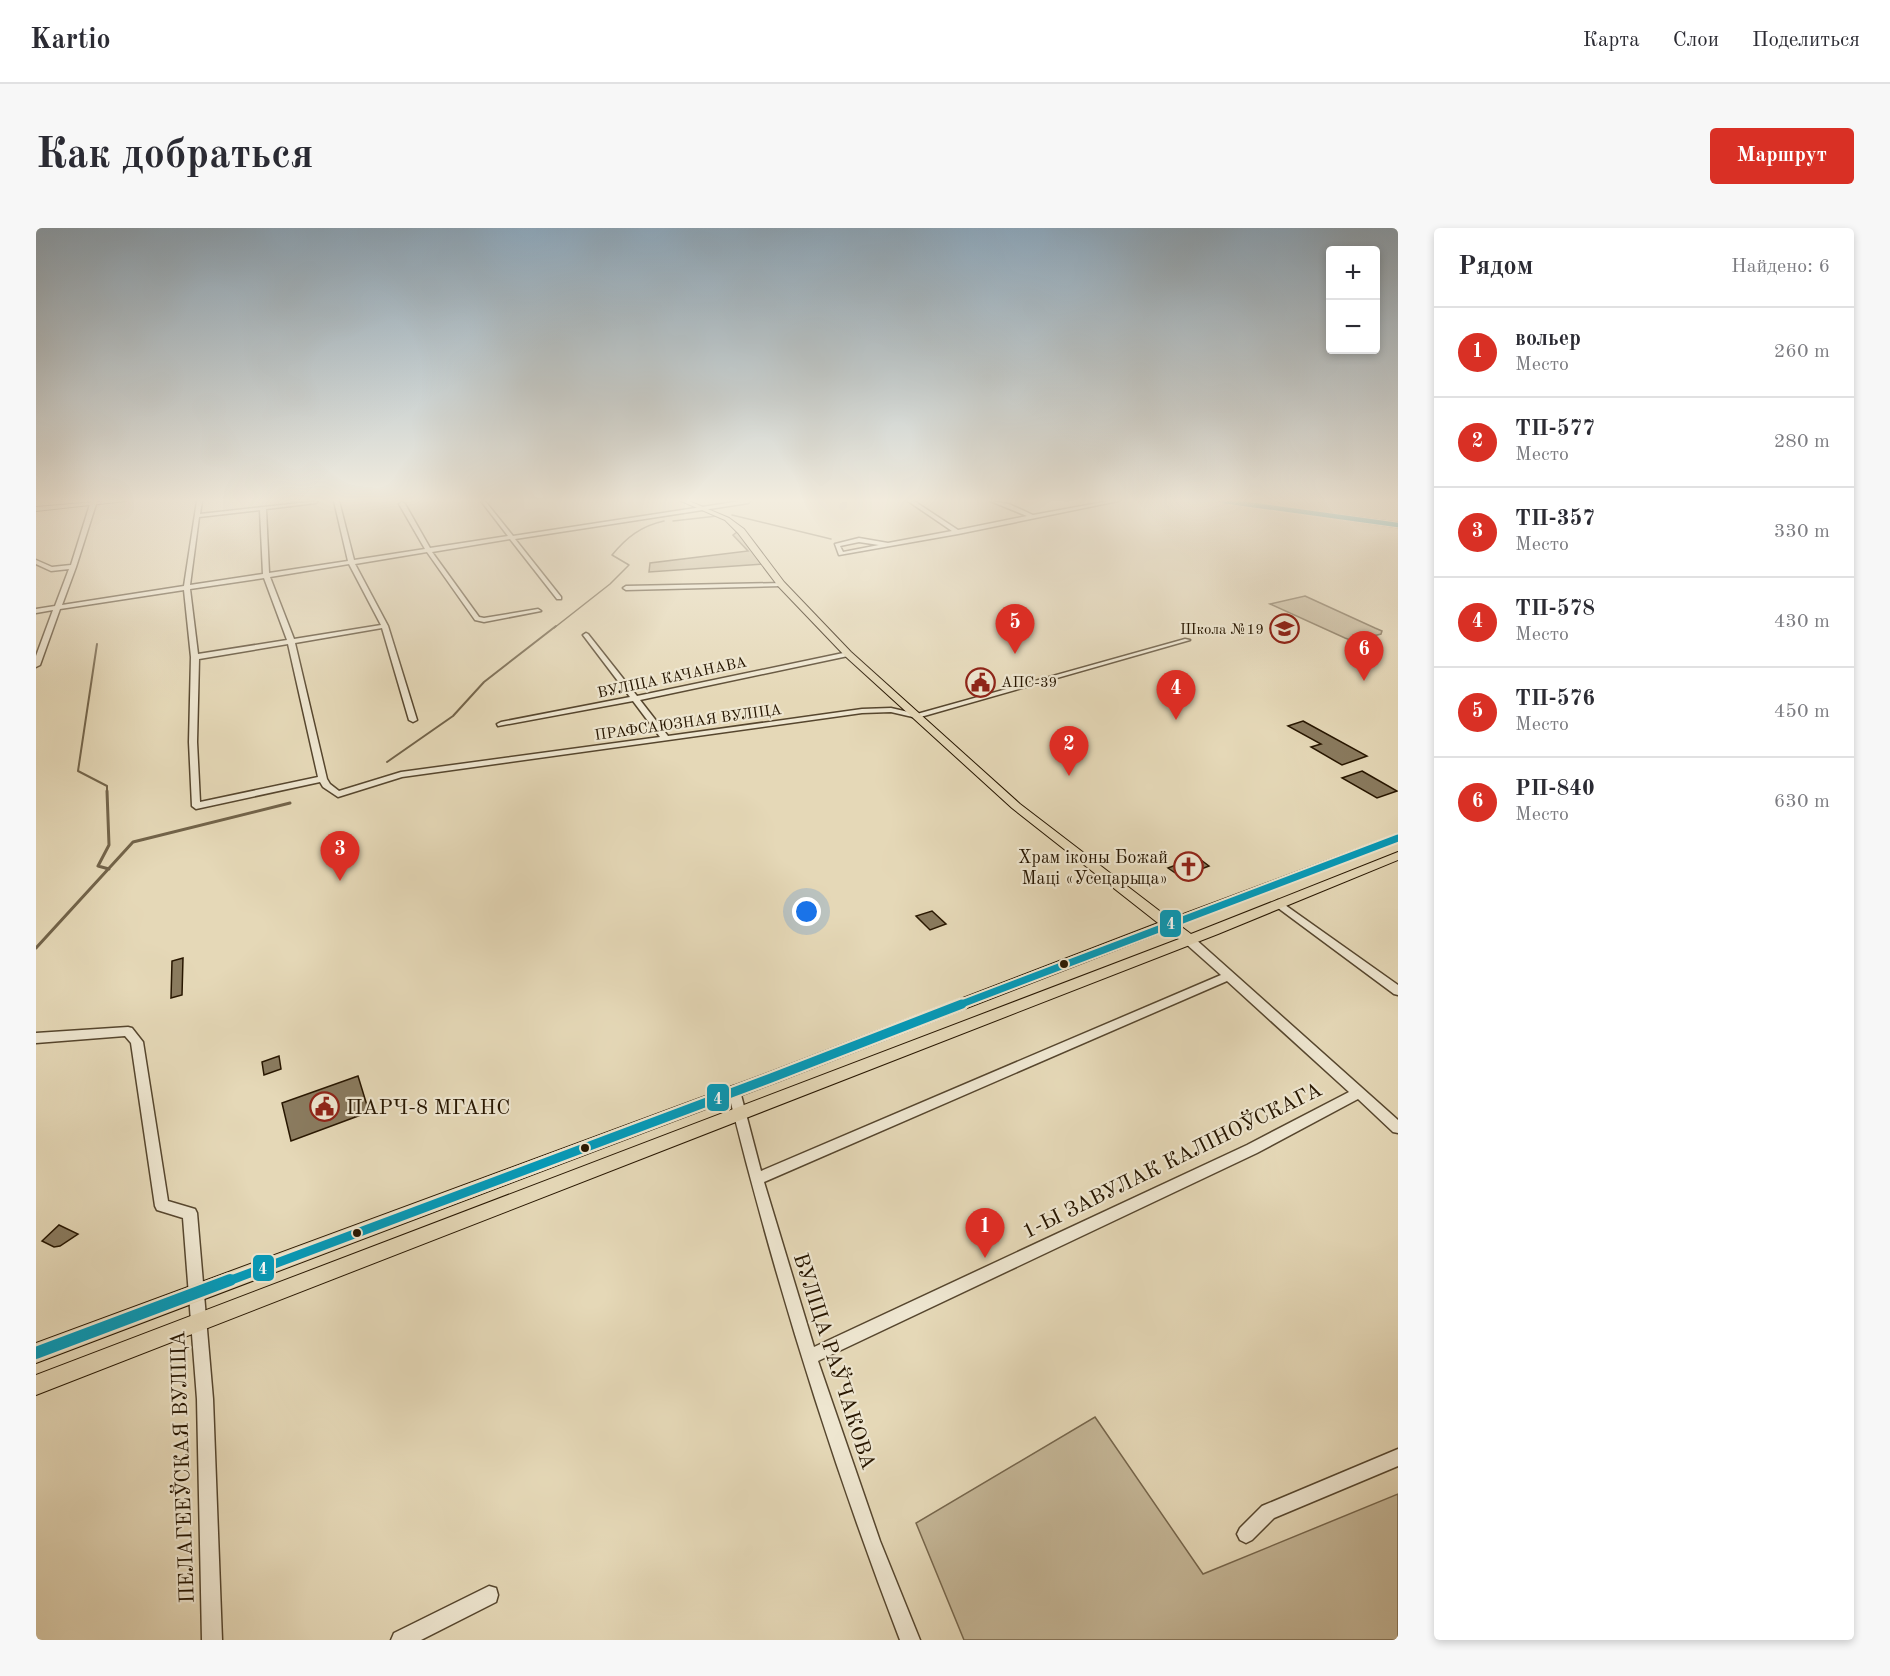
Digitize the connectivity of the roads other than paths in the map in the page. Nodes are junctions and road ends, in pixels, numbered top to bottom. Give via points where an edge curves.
1 (46, 567) edge
2 (73, 567) joint
3 (190, 567) edge
4 (266, 567) edge
5 (319, 567) edge
6 (354, 567) edge
7 (440, 567) edge
8 (534, 567) edge
9 (768, 567) edge
10 (266, 575) junction
11 (781, 584) junction
12 (187, 586) junction
13 (626, 588) dead end
14 (559, 598) dead end
15 (58, 607) junction
16 (36, 611) edge
17 (538, 611) dead end
18 (385, 626) junction
19 (586, 635) dead end
20 (1187, 640) dead end
21 (291, 641) junction
22 (848, 654) junction
23 (195, 657) junction
24 (36, 665) edge
25 (635, 699) junction
26 (917, 716) junction
27 (413, 720) dead end
28 (501, 724) dead end
29 (666, 739) junction
30 (323, 779) junction
31 (1398, 838) edge
32 (1398, 856) edge
33 (1278, 903) junction
34 (1169, 924) junction
35 (1189, 940) junction
36 (1228, 976) junction
37 (1398, 991) edge
38 (36, 1038) edge
39 (734, 1091) junction
40 (1358, 1093) junction
41 (740, 1114) junction
42 (1398, 1128) edge
43 (756, 1179) junction
44 (197, 1292) junction
45 (199, 1323) junction
46 (36, 1353) edge
47 (809, 1357) junction
48 (36, 1385) edge
49 (1398, 1457) edge
50 (1246, 1534) dead end
51 (489, 1595) dead end
52 (212, 1640) edge
53 (401, 1640) edge
54 (910, 1640) edge

1 - 2 street
2 - 15 street
3 - 12 street
4 - 10 street
5 - 10 street
6 - 18 street
7 - 17 street via 477,619
8 - 14 street
9 - 11 main road
10 - 12 street
10 - 21 street
11 - 13 street
11 - 22 main road
12 - 15 street
12 - 23 street
15 - 16 street
15 - 24 street
18 - 21 street
18 - 27 street
19 - 25 street
20 - 26 street, ПРАФСАЮЗНАЯ ВУЛІЦА
21 - 23 street
21 - 30 street
22 - 25 street, ВУЛІЦА КАЧАНАВА
22 - 26 main road
23 - 30 street via 196,806
25 - 28 street, ВУЛІЦА КАЧАНАВА
25 - 29 street
26 - 29 street, ПРАФСАЮЗНАЯ ВУЛІЦА via 891,710 862,711
26 - 34 main road via 1016,806
29 - 30 street, ПРАФСАЮЗНАЯ ВУЛІЦА via 401,775 338,794
31 - 34 main road
32 - 33 main road
33 - 35 main road
33 - 37 street
34 - 35 main road
34 - 39 main road
35 - 36 street
35 - 41 main road
36 - 40 street
36 - 43 street
38 - 44 street, ПЕЛАГЕЕЎСКАЯ ВУЛІЦА via 128,1031 137,1042 162,1206 190,1213
39 - 41 street, ВУЛІЦА РАЎЧАКОВА
39 - 44 main road
40 - 42 street
40 - 47 street, 1-Ы ЗАВУЛАК КАЛІНОЎСКАГА via 1252,1149
41 - 43 street, ВУЛІЦА РАЎЧАКОВА
41 - 45 main road
43 - 47 street, ВУЛІЦА РАЎЧАКОВА
44 - 45 street, ПЕЛАГЕЕЎСКАЯ ВУЛІЦА
44 - 46 main road
45 - 48 main road
45 - 52 street, ПЕЛАГЕЕЎСКАЯ ВУЛІЦА
47 - 54 street, ВУЛІЦА РАЎЧАКОВА via 871,1541
49 - 50 street via 1269,1512
51 - 53 street

